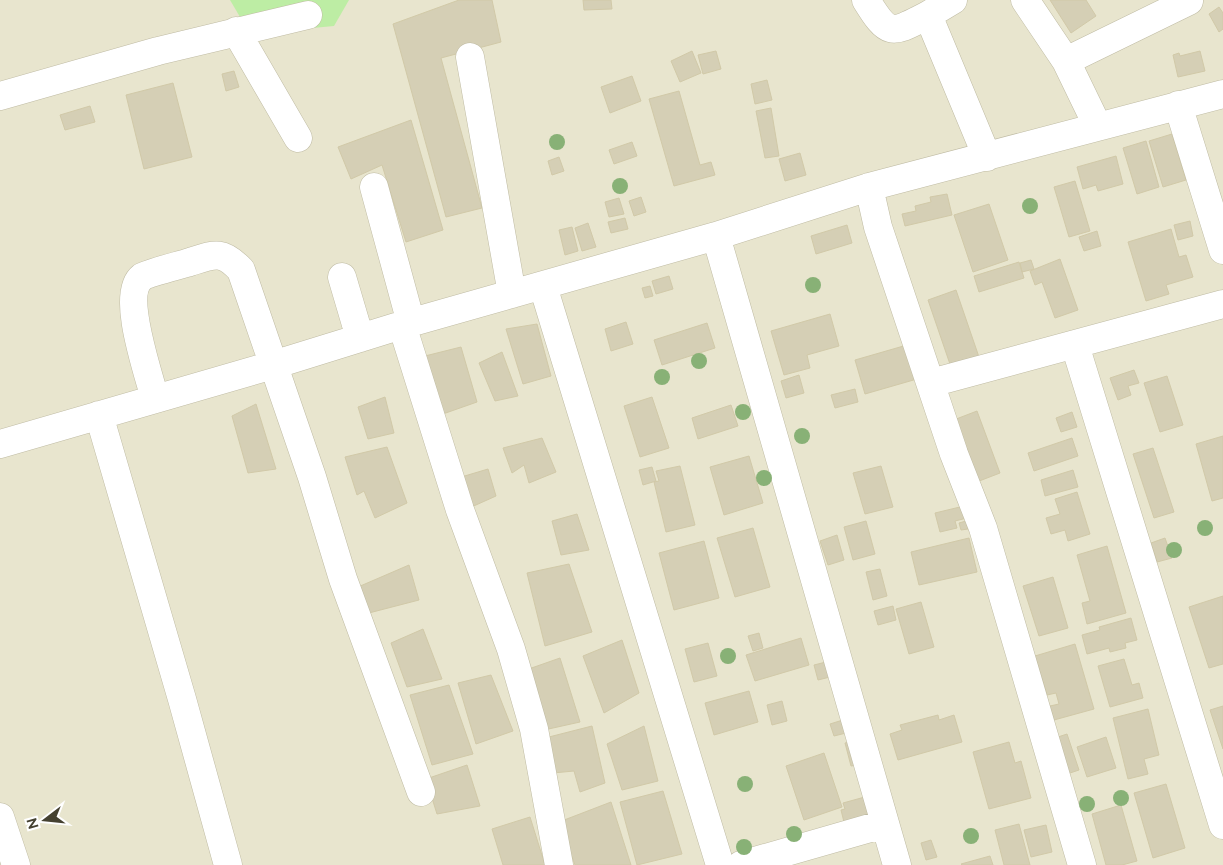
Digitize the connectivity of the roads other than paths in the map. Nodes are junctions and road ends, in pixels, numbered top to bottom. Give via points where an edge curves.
1 (866, 0) edge
2 (953, 0) edge
3 (1025, 0) edge
4 (1189, 1) dead end
5 (308, 15) dead end
6 (928, 15) junction
7 (236, 31) junction
8 (470, 57) dead end
9 (1066, 61) junction
10 (1223, 94) edge
11 (0, 96) edge
12 (1178, 105) junction
13 (1098, 127) junction
14 (298, 138) dead end
15 (988, 157) junction
16 (374, 187) dead end
17 (870, 187) junction
18 (716, 236) junction
19 (1223, 250) edge
20 (342, 277) dead end
21 (543, 286) junction
22 (512, 294) junction
23 (1223, 304) edge
24 (406, 324) junction
25 (360, 338) junction
26 (1075, 345) junction
27 (273, 365) junction
28 (931, 383) junction
29 (155, 399) junction
30 (99, 415) junction
31 (0, 444) edge
32 (422, 792) dead end
33 (0, 817) edge
34 (884, 824) junction
35 (1223, 825) edge
36 (16, 865) edge
37 (228, 865) edge
38 (559, 865) edge
39 (720, 865) edge
40 (741, 865) edge
41 (897, 865) edge
42 (1082, 865) edge

1 - 6 street via 879,21 888,28 900,29
2 - 6 street
3 - 9 street
4 - 9 street
5 - 7 street
6 - 15 street
7 - 11 street
7 - 14 street
8 - 22 street
9 - 13 street
10 - 12 street
12 - 13 street
12 - 19 street
13 - 15 street
15 - 17 street
16 - 24 street
17 - 18 street
17 - 28 street via 878,227
18 - 21 street
18 - 34 street
20 - 25 street
21 - 22 street
21 - 39 street
22 - 24 street
23 - 26 street
24 - 25 street
24 - 38 street via 460,510 511,649 531,720
25 - 27 street
26 - 28 street
26 - 35 street
27 - 29 street
27 - 29 street via 241,270 220,254 207,256 143,277 135,288 134,315
27 - 32 street via 343,580
28 - 42 street via 983,528
29 - 30 street
30 - 31 street
30 - 37 street
33 - 36 street
34 - 40 street
34 - 41 street

